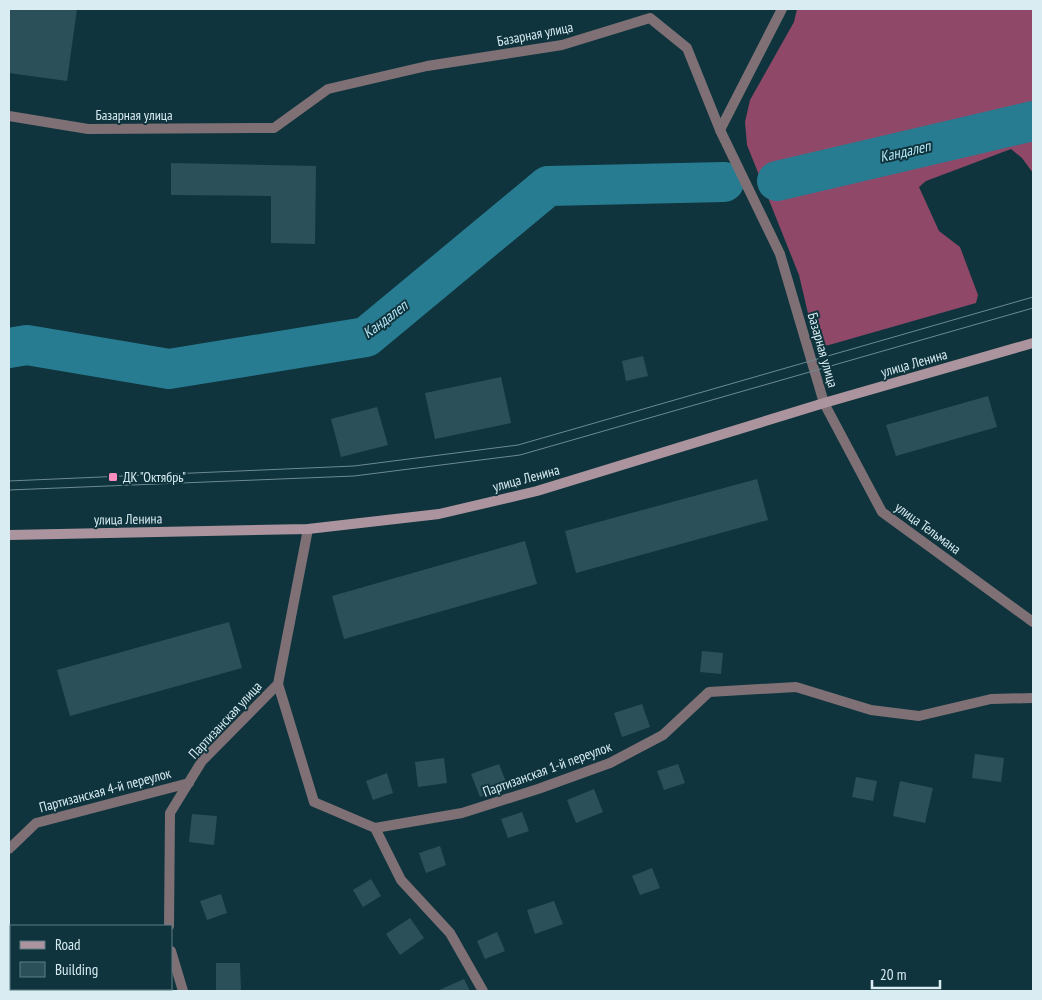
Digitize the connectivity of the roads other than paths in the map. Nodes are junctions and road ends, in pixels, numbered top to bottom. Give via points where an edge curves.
1 (782, 9) edge
2 (9, 116) edge
3 (720, 130) junction
4 (1033, 343) edge
5 (824, 404) junction
6 (308, 528) junction
7 (9, 535) edge
8 (1033, 622) edge
9 (278, 684) junction
10 (1033, 698) edge
11 (189, 783) junction
12 (376, 828) junction
13 (9, 848) edge
14 (169, 925) edge
15 (172, 954) edge
16 (183, 991) edge
17 (482, 991) edge

1 - 3 street
2 - 3 street, Базарная улица via 88,128 274,128 328,89 427,66 562,45 650,18 687,48
3 - 5 street, Базарная улица via 780,254
4 - 5 main road, улица Ленина
5 - 6 main road, улица Ленина via 538,491 439,514
5 - 8 street, улица Тельмана via 882,512
6 - 7 main road, улица Ленина
6 - 9 street, Партизанская улица
9 - 11 street, Партизанская улица via 202,760
9 - 12 street via 314,802
10 - 12 street, Партизанская 1-й переулок via 991,699 919,716 871,710 796,687 708,692 663,735 610,763 462,813
11 - 13 street, Партизанская 4-й переулок via 36,823
11 - 14 street, Партизанская улица via 170,813
12 - 17 street via 402,880 450,933
15 - 16 street

